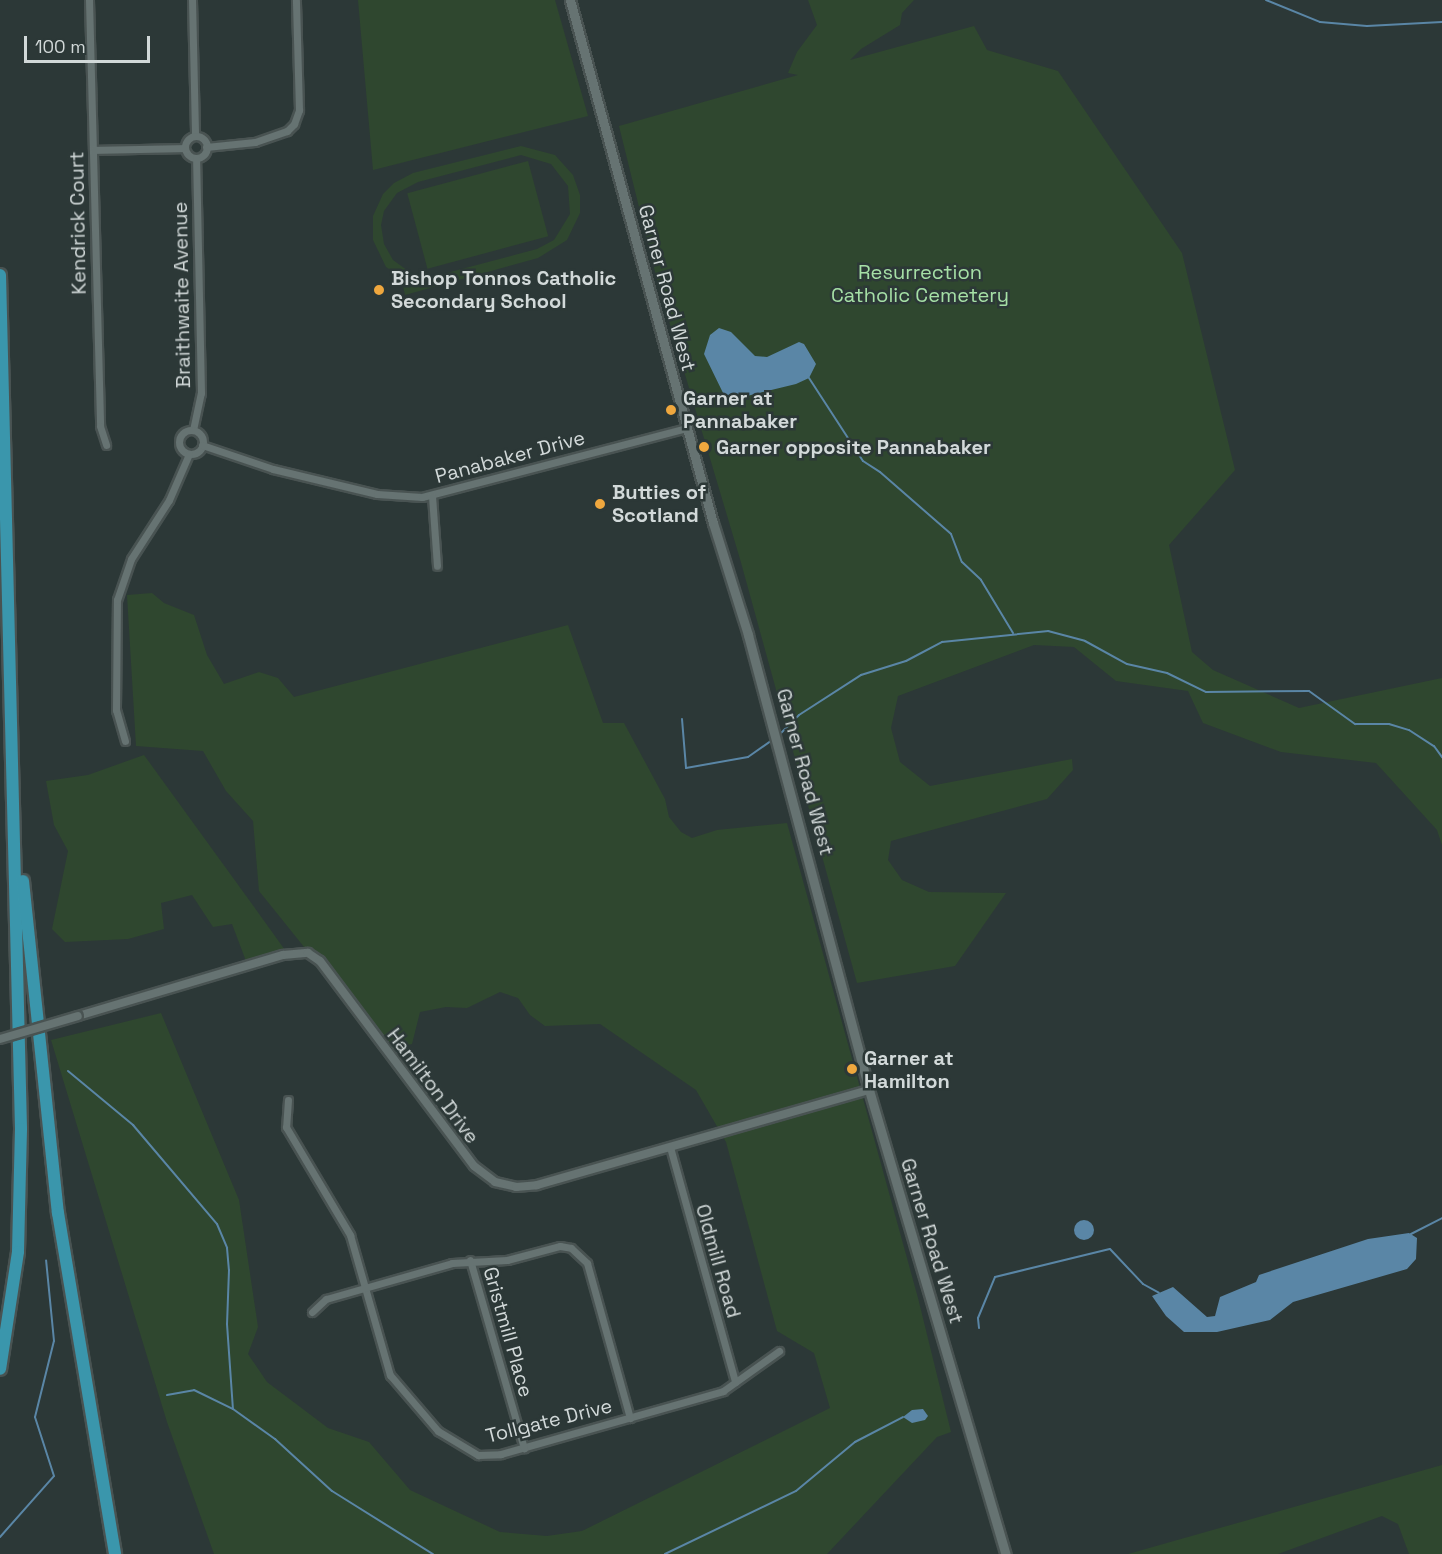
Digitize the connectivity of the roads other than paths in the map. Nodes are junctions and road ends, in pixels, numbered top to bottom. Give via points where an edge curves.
1 (89, 0) edge
2 (192, 0) edge
3 (296, 0) edge
4 (570, 0) edge
5 (195, 136) junction
6 (185, 147) junction
7 (206, 147) junction
8 (93, 150) junction
9 (196, 158) junction
10 (0, 275) edge
11 (687, 428) junction
12 (193, 430) junction
13 (106, 445) dead end
14 (202, 445) junction
15 (189, 454) junction
16 (432, 496) junction
17 (437, 566) dead end
18 (125, 741) dead end
19 (13, 792) junction
20 (0, 1039) edge
21 (869, 1090) junction
22 (288, 1100) dead end
23 (670, 1148) junction
24 (470, 1260) junction
25 (365, 1287) junction
26 (312, 1312) dead end
27 (779, 1351) dead end
28 (0, 1369) edge
29 (735, 1383) junction
30 (630, 1418) junction
31 (524, 1448) junction
32 (115, 1554) edge
33 (1006, 1554) edge

1 - 8 street, Kendrick Court
2 - 5 street
3 - 7 street via 299,110 294,124 287,132 255,142
4 - 11 main road, Garner Road West
5 - 6 street
5 - 7 street via 204,140
6 - 8 street
6 - 9 street via 187,154
7 - 9 street via 205,153
8 - 13 street, Kendrick Court via 100,426
9 - 12 street, Braithwaite Avenue via 201,393
10 - 19 highway
11 - 16 street, Panabaker Drive
11 - 21 main road, Garner Road West via 752,646
12 - 14 street via 200,434
12 - 15 street via 183,433 179,440 181,448
14 - 15 street
14 - 16 street, Panabaker Drive via 273,469 377,494
15 - 18 street via 169,500 131,559 117,600 116,710
16 - 17 street
19 - 28 highway via 21,1129 18,1252
19 - 32 highway via 58,1213
20 - 23 street, Hamilton Drive, bridge via 283,955 308,954 320,961 468,1160 489,1179 509,1186 532,1186
21 - 23 street, Hamilton Drive
21 - 33 main road, Garner Road West
22 - 25 street, Tollgate Drive via 286,1127 350,1235
23 - 29 street, Oldmill Road
24 - 25 street
24 - 30 street via 507,1260 560,1246 580,1253 587,1263
24 - 31 street, Gristmill Place
25 - 26 street via 326,1299
25 - 31 street, Tollgate Drive via 390,1375 438,1431 484,1456
27 - 29 street, Tollgate Drive
29 - 30 street, Tollgate Drive via 723,1391
30 - 31 street, Tollgate Drive

